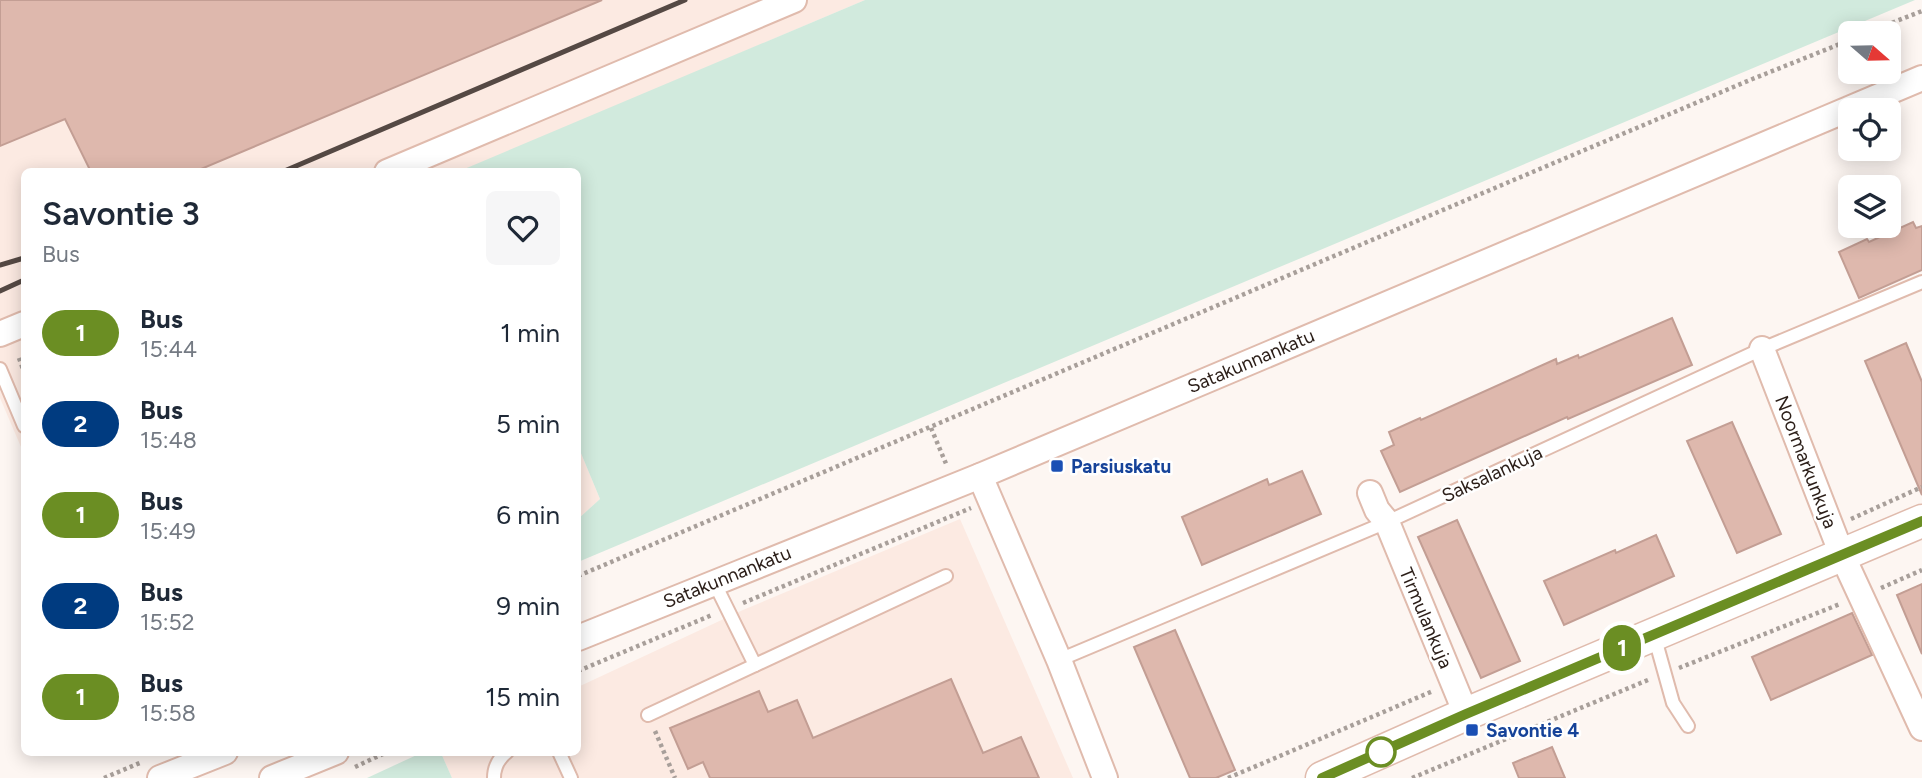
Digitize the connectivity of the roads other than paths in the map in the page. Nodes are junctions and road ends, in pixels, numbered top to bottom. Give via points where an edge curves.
1 (794, 0) edge
2 (1922, 78) edge
3 (396, 168) edge
4 (1922, 282) edge
5 (21, 325) edge
6 (0, 334) edge
7 (1762, 349) junction
8 (0, 369) edge
9 (20, 407) edge
10 (980, 475) junction
11 (1370, 493) dead end
12 (1922, 521) edge
13 (1387, 522) junction
14 (1842, 555) junction
15 (946, 576) dead end
16 (714, 582) junction
17 (1654, 635) junction
18 (581, 637) edge
19 (1059, 660) junction
20 (755, 665) junction
21 (1466, 714) junction
22 (649, 715) road end
23 (1688, 726) dead end
24 (1922, 728) edge
25 (216, 756) edge
26 (326, 756) edge
27 (503, 756) edge
28 (561, 756) edge
29 (197, 764) edge
30 (154, 769) edge
31 (272, 778) edge
32 (494, 778) edge
33 (571, 778) edge
34 (1105, 778) edge
35 (1322, 778) edge

1 - 3 street
2 - 10 street, Satakunnankatu
4 - 7 lane, Saksalankuja
5 - 6 street
7 - 13 lane, Saksalankuja
7 - 14 street, Noormarkunkuja
8 - 9 lane
10 - 16 street, Satakunnankatu
10 - 19 street
11 - 13 street, Tirmulankuja
12 - 14 street
13 - 19 lane, Saksalankuja
13 - 21 street, Tirmulankuja
14 - 17 street
14 - 24 street, Noormarkunkuja
15 - 20 lane
16 - 18 street, Satakunnankatu
16 - 20 lane
17 - 21 street
17 - 23 lane via 1673,703
19 - 34 street
20 - 22 lane
21 - 35 street
25 - 29 street
26 - 31 street
27 - 32 lane
28 - 33 lane
29 - 30 street

